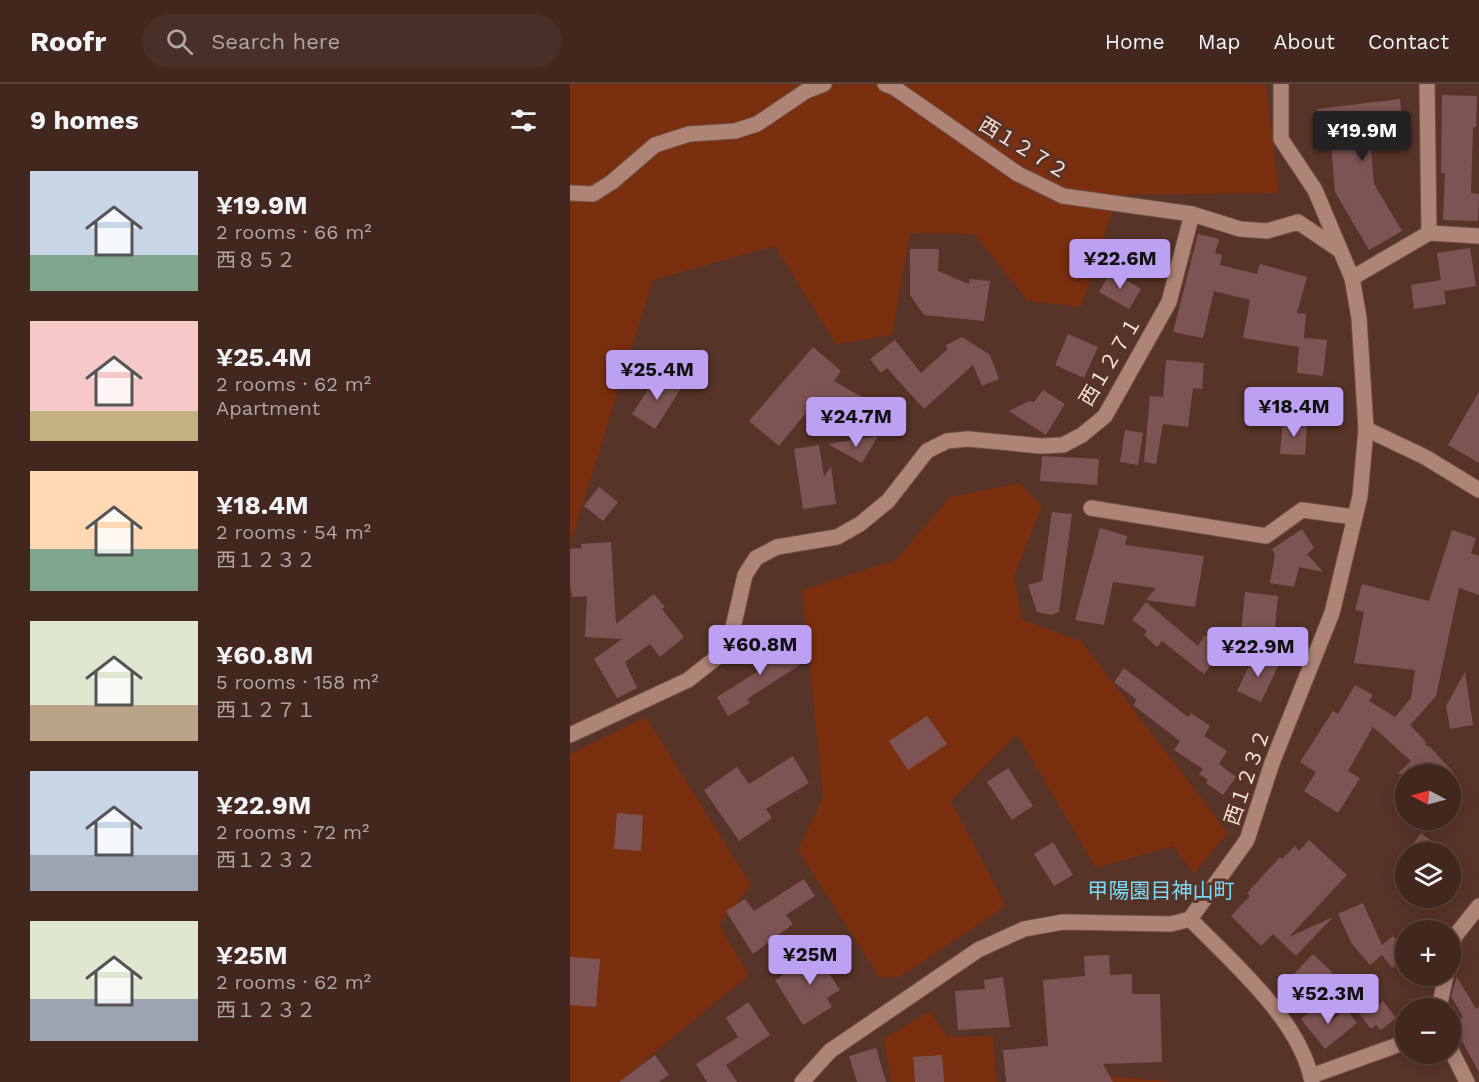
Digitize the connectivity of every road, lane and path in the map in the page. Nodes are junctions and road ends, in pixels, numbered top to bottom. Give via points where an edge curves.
1 (824, 84) edge
2 (885, 84) edge
3 (1281, 84) edge
4 (1427, 84) edge
5 (570, 193) edge
6 (1192, 214) junction
7 (1429, 233) junction
8 (1479, 236) edge
9 (1338, 249) junction
10 (1352, 278) junction
11 (1366, 429) junction
12 (1479, 490) edge
13 (1091, 508) dead end
14 (1354, 517) junction
15 (570, 735) edge
16 (1479, 906) edge
17 (1190, 918) junction
18 (1461, 928) edge
19 (1395, 1046) edge
20 (1458, 1064) edge
21 (1312, 1079) edge
22 (802, 1082) edge
23 (1467, 1082) edge

1 - 5 street via 806,91 757,124 735,131 689,134 656,145 593,194
2 - 6 street, 西１２７２ via 1018,174 1063,196
3 - 9 street, 西１２３２ via 1281,139 1315,190
4 - 7 street
6 - 9 street via 1240,229 1267,231 1298,222
6 - 15 street, 西１２７１ via 1169,302 1105,416 1063,445 968,438 947,441 927,451 888,501 860,524 837,537 777,547 756,558 745,575 732,632 716,658 688,680
7 - 8 street
7 - 10 street
9 - 10 street, 西１２３２
10 - 11 street, 西１２３２ via 1359,318
11 - 12 street via 1425,457
11 - 14 street, 西１２３２ via 1360,496
13 - 14 street via 1266,536 1302,510
14 - 17 street, 西１２３２ via 1332,613 1272,763 1247,840
16 - 18 street
17 - 21 street via 1271,1002 1299,1048
17 - 22 street via 1171,924 1063,922 1024,929 978,950 830,1051
19 - 21 street
20 - 23 street

